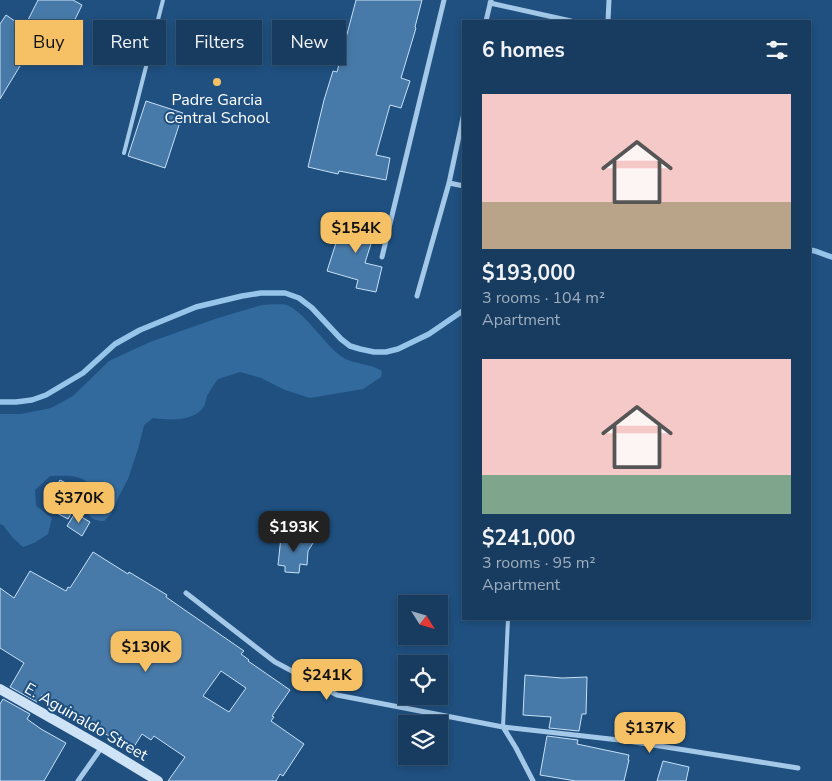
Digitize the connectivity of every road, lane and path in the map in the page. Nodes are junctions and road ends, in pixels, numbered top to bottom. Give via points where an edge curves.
1 (163, 0) edge
2 (444, 0) edge
3 (609, 0) edge
4 (491, 2) edge
5 (486, 20) edge
6 (567, 20) edge
7 (608, 20) edge
8 (462, 122) edge
9 (124, 153) dead end
10 (448, 183) junction
11 (462, 186) edge
12 (382, 257) dead end
13 (417, 296) dead end
14 (186, 593) dead end
15 (508, 620) edge
16 (0, 689) edge
17 (504, 726) junction
18 (102, 747) junction
19 (798, 768) dead end
20 (78, 781) edge
21 (158, 781) edge
22 (532, 781) edge

1 - 9 lane
2 - 12 street
3 - 7 street
4 - 5 street
4 - 6 street
8 - 10 street
10 - 11 street
10 - 13 street
14 - 17 street via 275,662 336,695
15 - 17 lane
16 - 18 street, E. Aguinaldo Street
17 - 19 street via 628,741
17 - 22 street
18 - 20 street
18 - 21 street, E. Aguinaldo Street

